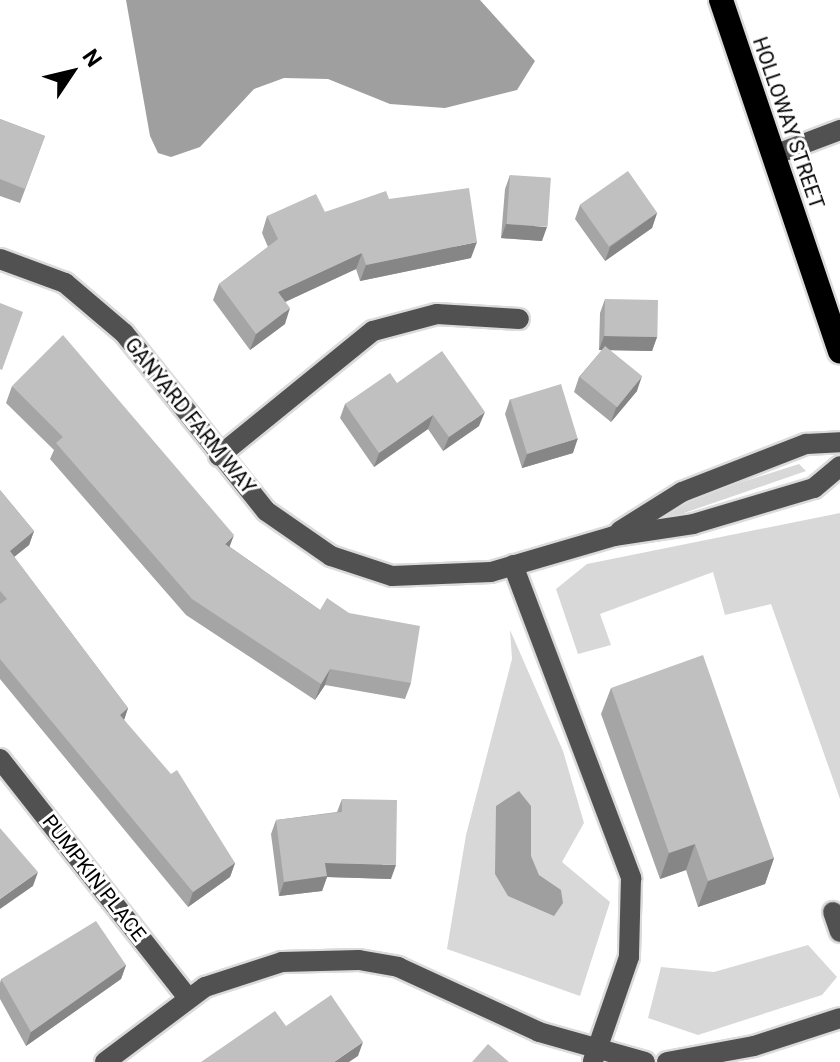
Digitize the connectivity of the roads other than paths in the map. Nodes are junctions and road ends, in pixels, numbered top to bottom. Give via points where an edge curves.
1 (721, 0) edge
2 (840, 130) edge
3 (774, 155) junction
4 (0, 259) edge
5 (519, 319) dead end
6 (840, 351) edge
7 (840, 442) edge
8 (219, 456) junction
9 (840, 466) edge
10 (614, 536) junction
11 (513, 565) junction
12 (0, 759) edge
13 (833, 912) dead end
14 (840, 932) edge
15 (188, 998) junction
16 (840, 1018) edge
17 (595, 1057) edge
18 (105, 1062) edge
19 (645, 1062) edge
20 (667, 1062) edge

1 - 3 highway, HOLLOWAY STREET
2 - 3 street
3 - 6 highway, HOLLOWAY STREET
4 - 8 street, GANYARD FARM WAY via 65,283 124,333
5 - 8 street via 437,314 373,331
7 - 10 street, GANYARD FARM WAY via 806,444 682,492
8 - 11 street, GANYARD FARM WAY via 266,511 331,556 392,576
9 - 10 street, GANYARD FARM WAY via 814,488 693,524
10 - 11 street, GANYARD FARM WAY
11 - 17 street via 631,878 629,957
12 - 15 street, PUMPKIN PLACE
13 - 14 street
15 - 17 street via 282,962 359,960 398,967
15 - 18 street
16 - 20 street via 754,1046
17 - 19 street

